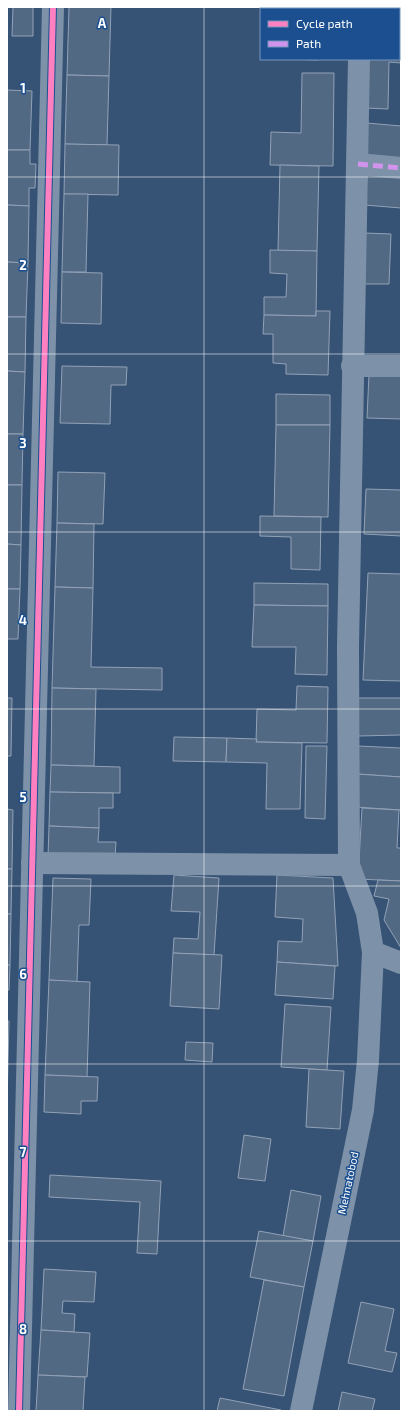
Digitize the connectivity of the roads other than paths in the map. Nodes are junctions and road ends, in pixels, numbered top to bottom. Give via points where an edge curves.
1 (53, 7) edge
2 (359, 60) edge
3 (358, 164) junction
4 (401, 168) edge
5 (352, 366) junction
6 (401, 366) edge
7 (32, 863) junction
8 (349, 865) junction
9 (373, 952) junction
10 (401, 963) edge
11 (19, 1411) edge
12 (301, 1411) edge

1 - 7 street
2 - 3 street
3 - 4 street
3 - 5 street
5 - 6 street
5 - 8 street via 348,647
7 - 8 street
7 - 11 street
8 - 9 street, Mehnatobod via 367,913
9 - 10 street
9 - 12 street, Mehnatobod via 363,1110

